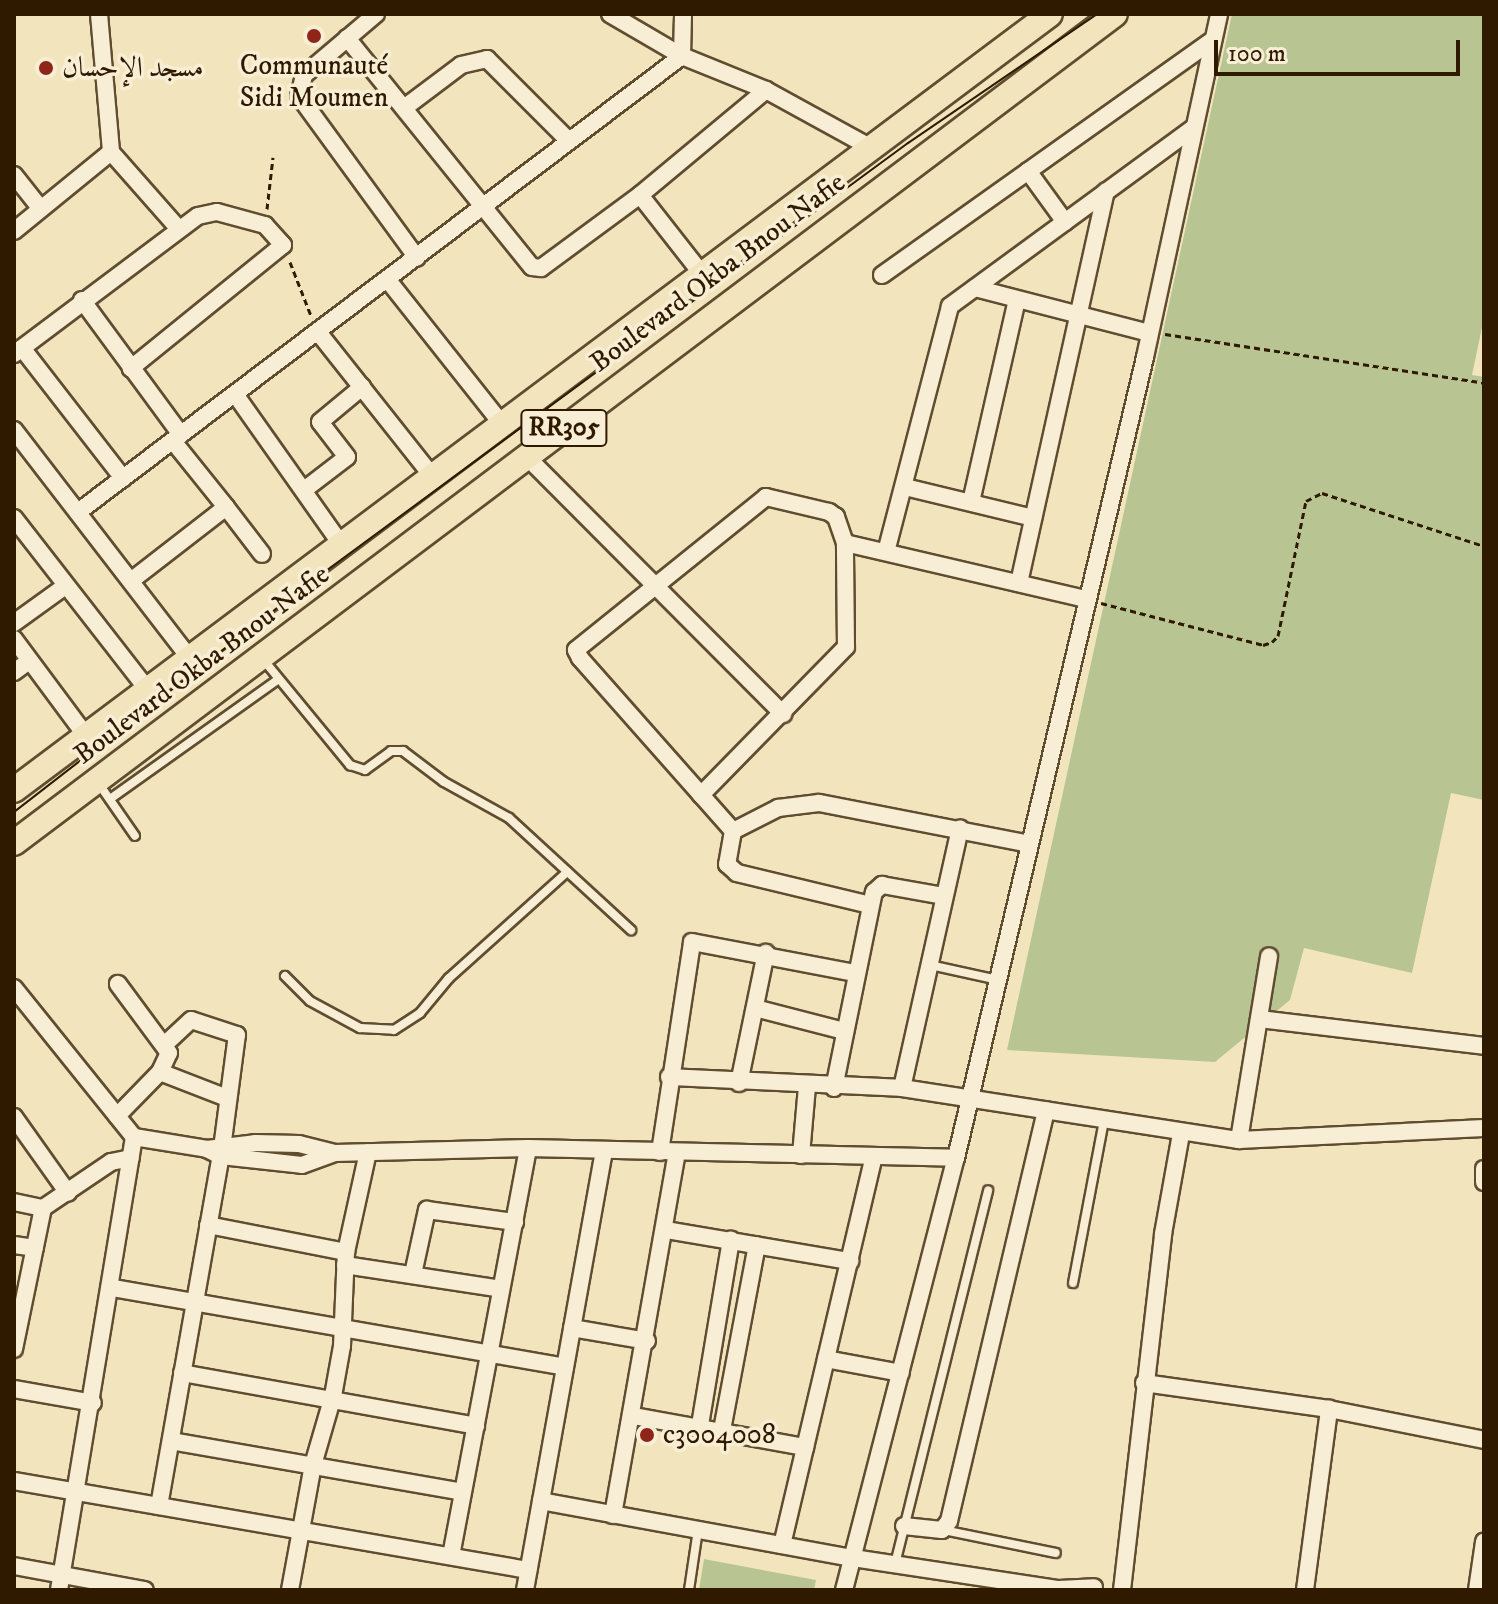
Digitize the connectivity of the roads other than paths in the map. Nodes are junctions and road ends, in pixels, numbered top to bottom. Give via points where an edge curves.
1 (99, 14) edge
2 (376, 14) edge
3 (610, 14) edge
4 (683, 14) edge
5 (1050, 14) edge
6 (1115, 14) edge
7 (1219, 14) edge
8 (347, 38) junction
9 (1210, 42) junction
10 (682, 56) junction
11 (766, 90) junction
12 (404, 108) junction
13 (1193, 128) junction
14 (569, 141) junction
15 (868, 146) junction
16 (111, 152) junction
17 (1028, 171) junction
18 (14, 175) edge
19 (1106, 192) junction
20 (640, 195) junction
21 (484, 206) junction
22 (41, 209) junction
23 (1065, 222) junction
24 (178, 228) junction
25 (14, 231) edge
26 (417, 258) junction
27 (702, 274) junction
28 (882, 275) dead end
29 (387, 279) junction
30 (975, 288) junction
31 (82, 300) junction
32 (1017, 300) junction
33 (1078, 316) junction
34 (318, 332) junction
35 (1149, 333) junction
36 (18, 351) edge
37 (131, 368) junction
38 (362, 387) junction
39 (235, 394) junction
40 (502, 424) junction
41 (14, 430) edge
42 (177, 438) junction
43 (527, 457) junction
44 (433, 477) junction
45 (123, 478) junction
46 (905, 487) junction
47 (304, 490) junction
48 (971, 502) junction
49 (226, 507) junction
50 (78, 512) junction
51 (14, 518) edge
52 (1033, 518) junction
53 (340, 543) junction
54 (845, 543) junction
55 (886, 552) junction
56 (262, 554) dead end
57 (132, 580) junction
58 (1019, 583) junction
59 (657, 585) junction
60 (64, 587) junction
61 (1086, 599) junction
62 (14, 623) edge
63 (14, 639) edge
64 (189, 657) junction
65 (262, 657) junction
66 (29, 661) junction
67 (14, 672) edge
68 (279, 679) junction
69 (147, 689) junction
70 (783, 714) junction
71 (86, 736) junction
72 (14, 790) edge
73 (104, 791) junction
74 (701, 795) junction
75 (960, 828) junction
76 (733, 831) junction
77 (135, 836) dead end
78 (14, 843) edge
79 (1029, 844) junction
80 (567, 872) junction
81 (943, 896) junction
82 (870, 905) junction
83 (631, 930) dead end
84 (766, 953) junction
85 (1269, 956) dead end
86 (929, 965) junction
87 (854, 973) junction
88 (285, 976) dead end
89 (998, 980) junction
90 (118, 984) dead end
91 (14, 988) edge
92 (755, 1008) junction
93 (1259, 1019) junction
94 (844, 1031) junction
95 (165, 1044) junction
96 (1484, 1046) edge
97 (160, 1072) junction
98 (669, 1077) junction
99 (739, 1083) junction
100 (807, 1086) junction
101 (834, 1088) junction
102 (902, 1088) junction
103 (970, 1097) junction
104 (227, 1098) junction
105 (1046, 1110) junction
106 (117, 1116) junction
107 (14, 1117) edge
108 (1104, 1121) junction
109 (1484, 1128) edge
110 (1181, 1134) junction
111 (134, 1137) junction
112 (1239, 1140) junction
113 (528, 1148) junction
114 (217, 1150) junction
115 (368, 1152) junction
116 (604, 1152) junction
117 (668, 1152) junction
118 (801, 1155) junction
119 (874, 1157) junction
120 (131, 1158) junction
121 (956, 1158) junction
122 (1484, 1169) edge
123 (1484, 1182) edge
124 (988, 1190) dead end
125 (68, 1193) junction
126 (14, 1202) edge
127 (43, 1208) junction
128 (515, 1222) junction
129 (208, 1225) junction
130 (666, 1230) junction
131 (731, 1240) junction
132 (14, 1245) edge
133 (757, 1245) junction
134 (35, 1248) junction
135 (346, 1258) junction
136 (850, 1261) junction
137 (413, 1274) junction
138 (1073, 1283) dead end
139 (113, 1288) junction
140 (501, 1289) junction
141 (195, 1302) junction
142 (17, 1319) edge
143 (572, 1328) junction
144 (339, 1329) junction
145 (647, 1341) junction
146 (14, 1349) edge
147 (489, 1355) junction
148 (826, 1359) junction
149 (565, 1367) junction
150 (182, 1373) junction
151 (901, 1373) junction
152 (1144, 1383) junction
153 (14, 1389) edge
154 (333, 1396) junction
155 (93, 1403) junction
156 (1329, 1409) junction
157 (634, 1416) junction
158 (700, 1425) junction
159 (476, 1426) junction
160 (722, 1430) junction
161 (1484, 1440) edge
162 (171, 1441) junction
163 (805, 1447) junction
164 (313, 1465) junction
165 (14, 1481) edge
166 (78, 1492) junction
167 (463, 1492) junction
168 (541, 1501) junction
169 (159, 1506) junction
170 (613, 1515) junction
171 (904, 1526) junction
172 (698, 1530) junction
173 (942, 1530) junction
174 (300, 1534) junction
175 (1484, 1542) edge
176 (782, 1545) junction
177 (1056, 1553) dead end
178 (451, 1556) junction
179 (853, 1558) junction
180 (895, 1564) junction
181 (14, 1566) edge
182 (528, 1570) junction
183 (61, 1582) edge
184 (1123, 1585) edge
185 (1093, 1589) edge
186 (145, 1590) edge
187 (290, 1590) edge
188 (525, 1590) edge
189 (689, 1590) edge
190 (844, 1590) edge
191 (1305, 1590) edge
192 (1477, 1590) edge

1 - 16 street
2 - 8 street
3 - 10 street
4 - 10 street
5 - 15 main road, Boulevard Okba Bnou Nafie / RR305
6 - 43 main road, Boulevard Okba Bnou Nafie / RR305
7 - 9 street
8 - 12 street
8 - 26 street via 304,75 299,96
9 - 13 street
9 - 17 street
10 - 11 street
10 - 14 street
11 - 15 street
11 - 20 street
12 - 14 street via 461,65 487,59
12 - 21 street
13 - 19 street
13 - 35 street
14 - 21 street
15 - 27 main road, Boulevard Okba Bnou Nafie / RR305
16 - 22 street
16 - 24 street
17 - 23 street
17 - 28 street
18 - 22 street
19 - 23 street
19 - 33 street
20 - 21 street via 541,268 532,267
20 - 27 street
21 - 26 street
22 - 25 street
23 - 30 street
24 - 31 street
24 - 37 street via 217,212 265,225 283,245
26 - 29 street
27 - 40 main road, Boulevard Okba Bnou Nafie / RR305
29 - 34 street
29 - 40 street
30 - 32 street
30 - 46 street via 947,312
31 - 36 street
31 - 37 street
32 - 33 street
32 - 48 street
33 - 35 street
33 - 52 street
34 - 38 street
34 - 39 street
35 - 61 street
36 - 45 street
37 - 42 street
38 - 44 street
38 - 47 street via 320,422 347,457
39 - 42 street
39 - 47 street
40 - 44 main road, Boulevard Okba Bnou Nafie / RR305
41 - 50 street
42 - 45 street
42 - 49 street
43 - 59 street
43 - 65 main road, Boulevard Okba Bnou Nafie / RR305
44 - 53 main road, Boulevard Okba Bnou Nafie / RR305
45 - 50 street
46 - 48 street
46 - 55 street
47 - 53 street
48 - 52 street
49 - 56 street
49 - 57 street
50 - 57 street
51 - 60 street
52 - 58 street
53 - 64 main road, Boulevard Okba Bnou Nafie / RR305
54 - 55 street
54 - 59 street via 829,512 766,497
54 - 70 street via 846,647
55 - 58 street
57 - 64 street
58 - 61 street
59 - 70 street
59 - 74 street via 576,650
60 - 62 street
60 - 69 street
61 - 79 street
63 - 66 street
64 - 69 main road, Boulevard Okba Bnou Nafie / RR305
65 - 68 lane
65 - 73 main road, Boulevard Okba Bnou Nafie / RR305
66 - 67 street
66 - 71 street
68 - 73 lane
68 - 80 lane via 350,765 365,770 391,751 403,751 444,782 509,818
69 - 71 main road, Boulevard Okba Bnou Nafie / RR305
70 - 74 street
71 - 72 main road, Boulevard Okba Bnou Nafie / RR305
73 - 77 lane
73 - 78 main road, Boulevard Okba Bnou Nafie / RR305
74 - 76 street
75 - 76 street via 819,803 778,808
75 - 79 street
75 - 81 street
76 - 82 street via 727,864 737,873
79 - 89 street
80 - 83 lane
80 - 88 lane via 449,978 420,1013 394,1030 360,1028 310,1001
81 - 82 street via 882,885
81 - 86 street
82 - 87 street
84 - 87 street
84 - 92 street
84 - 98 street via 692,942
85 - 93 street
86 - 89 lane
86 - 102 street
87 - 94 street
89 - 103 street
90 - 95 street
91 - 106 street
92 - 94 street
92 - 99 street
93 - 96 street
93 - 112 street
94 - 101 street
95 - 97 street via 169,1060
95 - 104 street via 191,1020 231,1030 236,1047
97 - 104 street
97 - 106 street
98 - 99 street
98 - 117 street
99 - 100 street
100 - 101 street
100 - 118 street
101 - 102 street
102 - 103 street
103 - 105 street
103 - 121 street
104 - 114 street
105 - 108 street
105 - 173 street via 949,1521
106 - 111 street
107 - 125 street
108 - 110 street
108 - 138 lane
109 - 112 street
110 - 112 street
110 - 152 street
111 - 114 street
111 - 120 street
113 - 115 street
113 - 116 street
113 - 128 street
114 - 115 street via 302,1165 335,1153
114 - 129 street
115 - 135 street
116 - 117 street
116 - 143 street
117 - 118 street
117 - 130 street
118 - 119 street
119 - 121 street
119 - 136 street
120 - 125 street via 111,1162
120 - 139 street
121 - 151 street
122 - 123 street
124 - 171 lane
125 - 127 street
126 - 127 street
127 - 134 street
128 - 137 street via 427,1210
128 - 140 street
129 - 135 street
129 - 141 street
130 - 131 street
130 - 145 street
131 - 133 street
131 - 158 street
132 - 134 street
133 - 136 street
133 - 160 street
134 - 142 street
135 - 137 street
135 - 144 street
136 - 148 street
137 - 140 street
139 - 141 street
139 - 155 street
140 - 147 street
141 - 144 street
141 - 150 street
142 - 146 street
143 - 145 street
143 - 149 street
144 - 147 street
144 - 154 street
145 - 157 street
147 - 149 street
147 - 159 street
148 - 151 street
148 - 163 street
149 - 168 street
150 - 154 street
150 - 162 street
151 - 179 street
152 - 156 street
152 - 184 street
153 - 155 street
154 - 159 street
154 - 164 street
155 - 166 street
156 - 161 street
156 - 191 street
157 - 158 street
157 - 170 street
158 - 160 street
159 - 167 street
160 - 163 street
162 - 164 street
162 - 169 street
163 - 176 street
164 - 167 street
164 - 174 street
165 - 166 street
166 - 169 street
166 - 183 street
167 - 178 street
168 - 170 street
168 - 182 street
169 - 174 street
170 - 172 street
171 - 173 street
171 - 180 lane
172 - 176 street
172 - 189 lane
173 - 177 lane
174 - 178 street
174 - 187 street
175 - 192 street
176 - 179 street
178 - 182 street
179 - 180 street
179 - 190 street
180 - 185 street via 1059,1589
181 - 183 street
182 - 188 street
183 - 186 street
184 - 185 street

